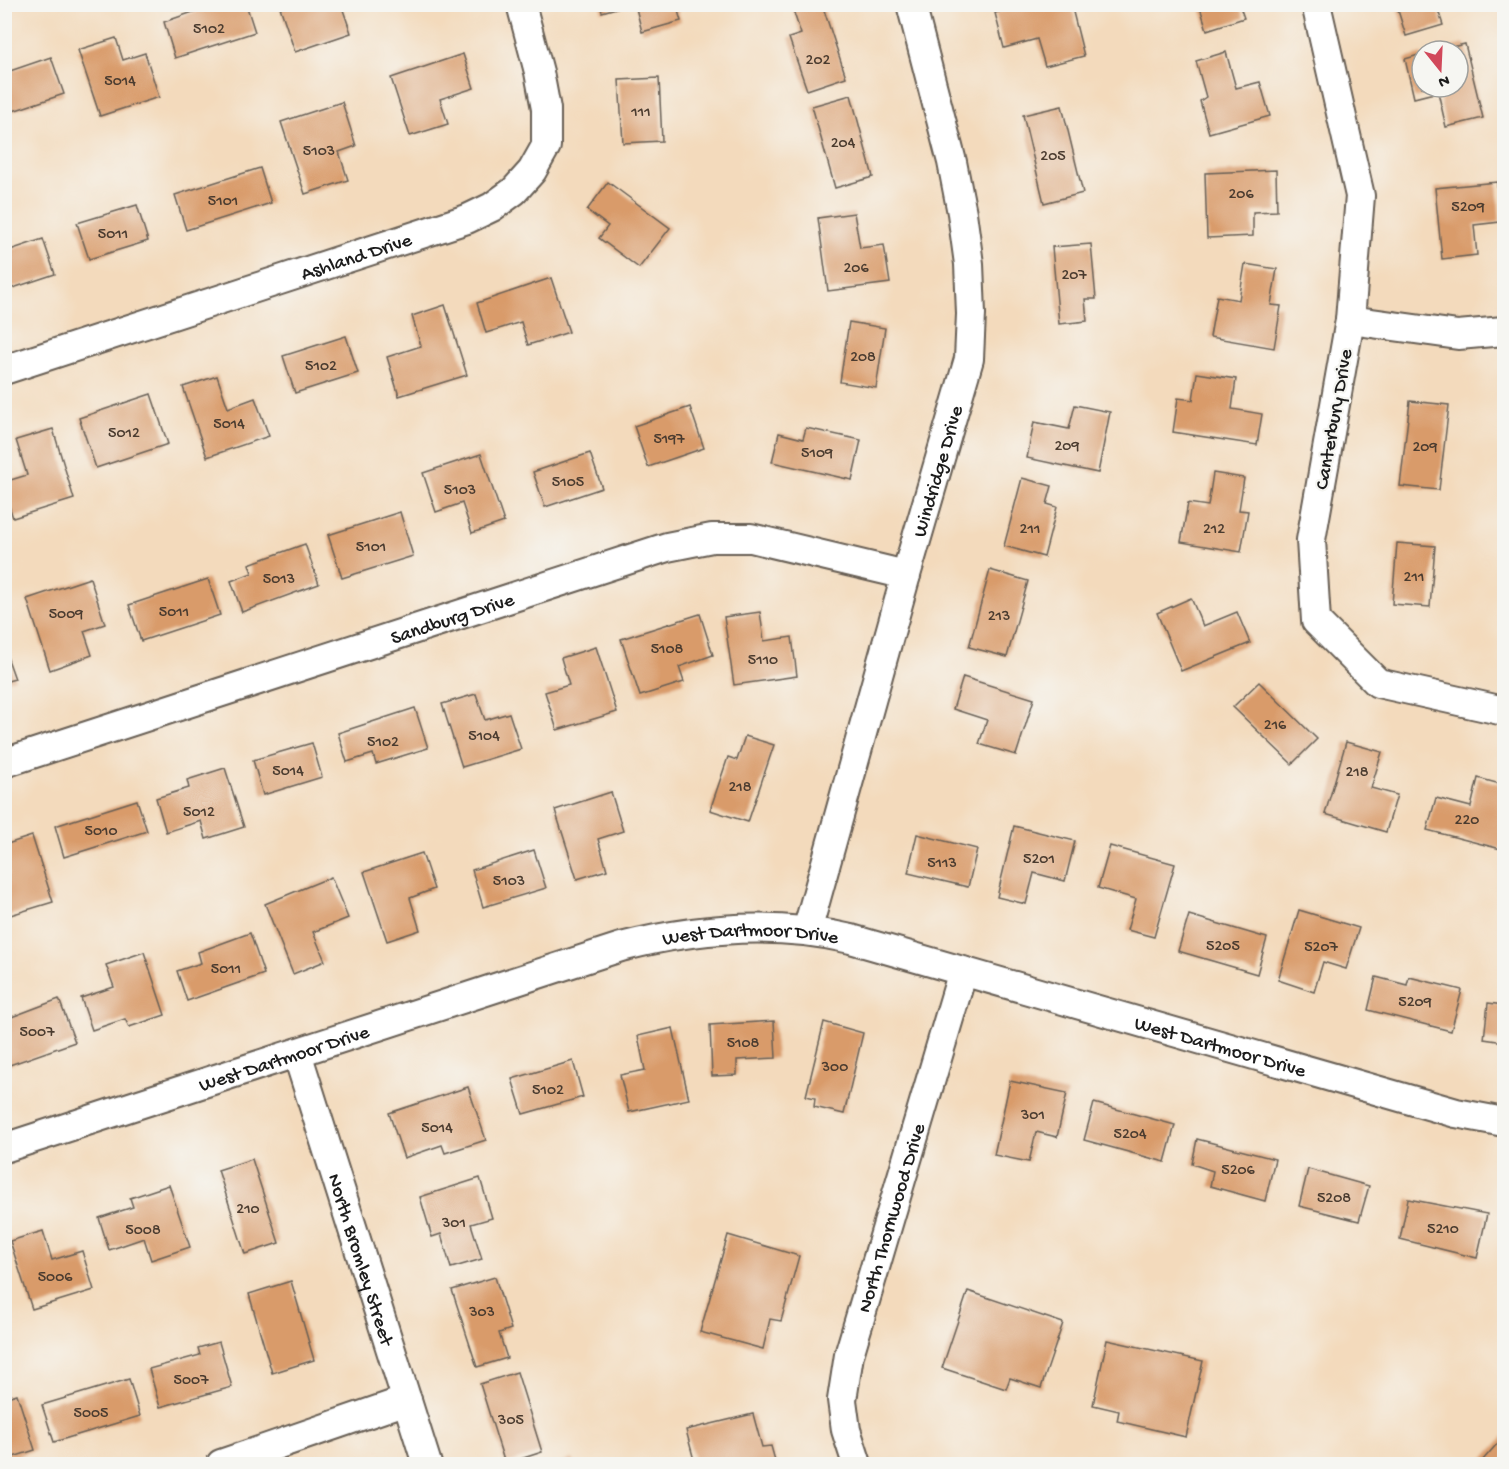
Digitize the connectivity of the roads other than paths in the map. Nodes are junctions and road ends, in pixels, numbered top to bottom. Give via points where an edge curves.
1 (521, 4) edge
2 (911, 4) edge
3 (1316, 4) edge
4 (1350, 320) junction
5 (1504, 331) edge
6 (4, 370) edge
7 (906, 575) junction
8 (1504, 711) edge
9 (4, 763) edge
10 (807, 931) junction
11 (963, 971) junction
12 (297, 1053) junction
13 (1504, 1122) edge
14 (4, 1148) edge
15 (407, 1400) junction
16 (221, 1464) edge
17 (427, 1464) edge
18 (857, 1464) edge

1 - 6 street, Ashland Drive via 546,109 546,146 532,171 492,207 467,219
2 - 7 street, Windridge Drive via 960,203 971,314 969,359
3 - 4 street, Canterbury Drive via 1360,196
4 - 5 street via 1458,335
4 - 8 street, Canterbury Drive via 1311,540 1316,621 1378,682
7 - 9 street, Sandburg Drive via 751,538 712,538 667,547
7 - 10 street, Windridge Drive
10 - 11 street, West Dartmoor Drive via 851,939
10 - 12 street, West Dartmoor Drive via 733,928 651,939
11 - 13 street, West Dartmoor Drive via 1444,1110
11 - 18 street, North Thornwood Drive via 849,1355 842,1400
12 - 14 street, West Dartmoor Drive
12 - 15 street, North Bromley Street
15 - 16 street
15 - 17 street, North Bromley Street

